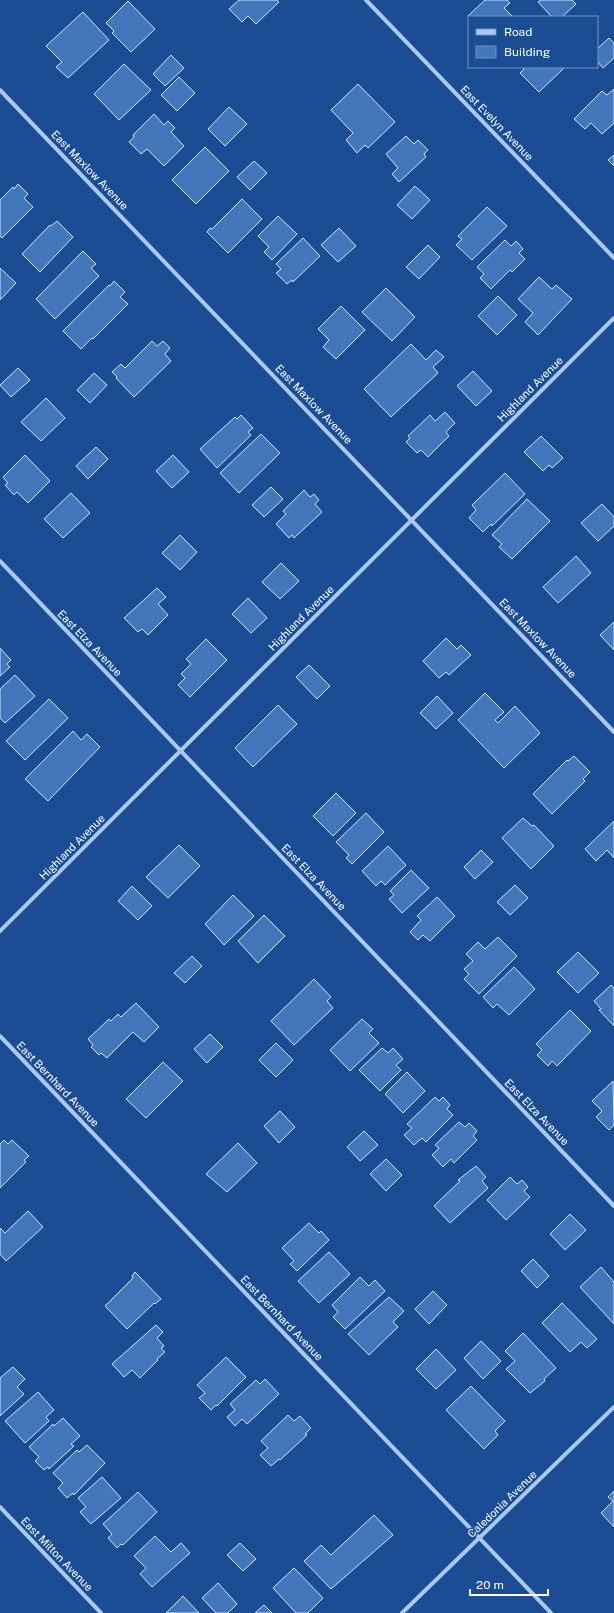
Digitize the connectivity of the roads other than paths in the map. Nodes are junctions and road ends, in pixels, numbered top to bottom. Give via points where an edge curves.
1 (366, 0) edge
2 (0, 90) edge
3 (614, 258) edge
4 (614, 318) edge
5 (412, 520) junction
6 (0, 561) edge
7 (614, 732) edge
8 (181, 751) junction
9 (0, 931) edge
10 (0, 1036) edge
11 (614, 1206) edge
12 (614, 1407) edge
13 (0, 1507) edge
14 (480, 1538) junction
15 (101, 1613) edge
16 (402, 1613) edge
17 (551, 1613) edge

1 - 3 street, East Evelyn Avenue
2 - 5 street, East Maxlow Avenue
4 - 5 street, Highland Avenue
5 - 7 street, East Maxlow Avenue
5 - 8 street, Highland Avenue
6 - 8 street, East Elza Avenue
8 - 9 street, Highland Avenue
8 - 11 street, East Elza Avenue
10 - 14 street, East Bernhard Avenue
12 - 14 street, Caledonia Avenue
13 - 15 street, East Milton Avenue
14 - 16 street, Caledonia Avenue
14 - 17 street, East Bernhard Avenue

